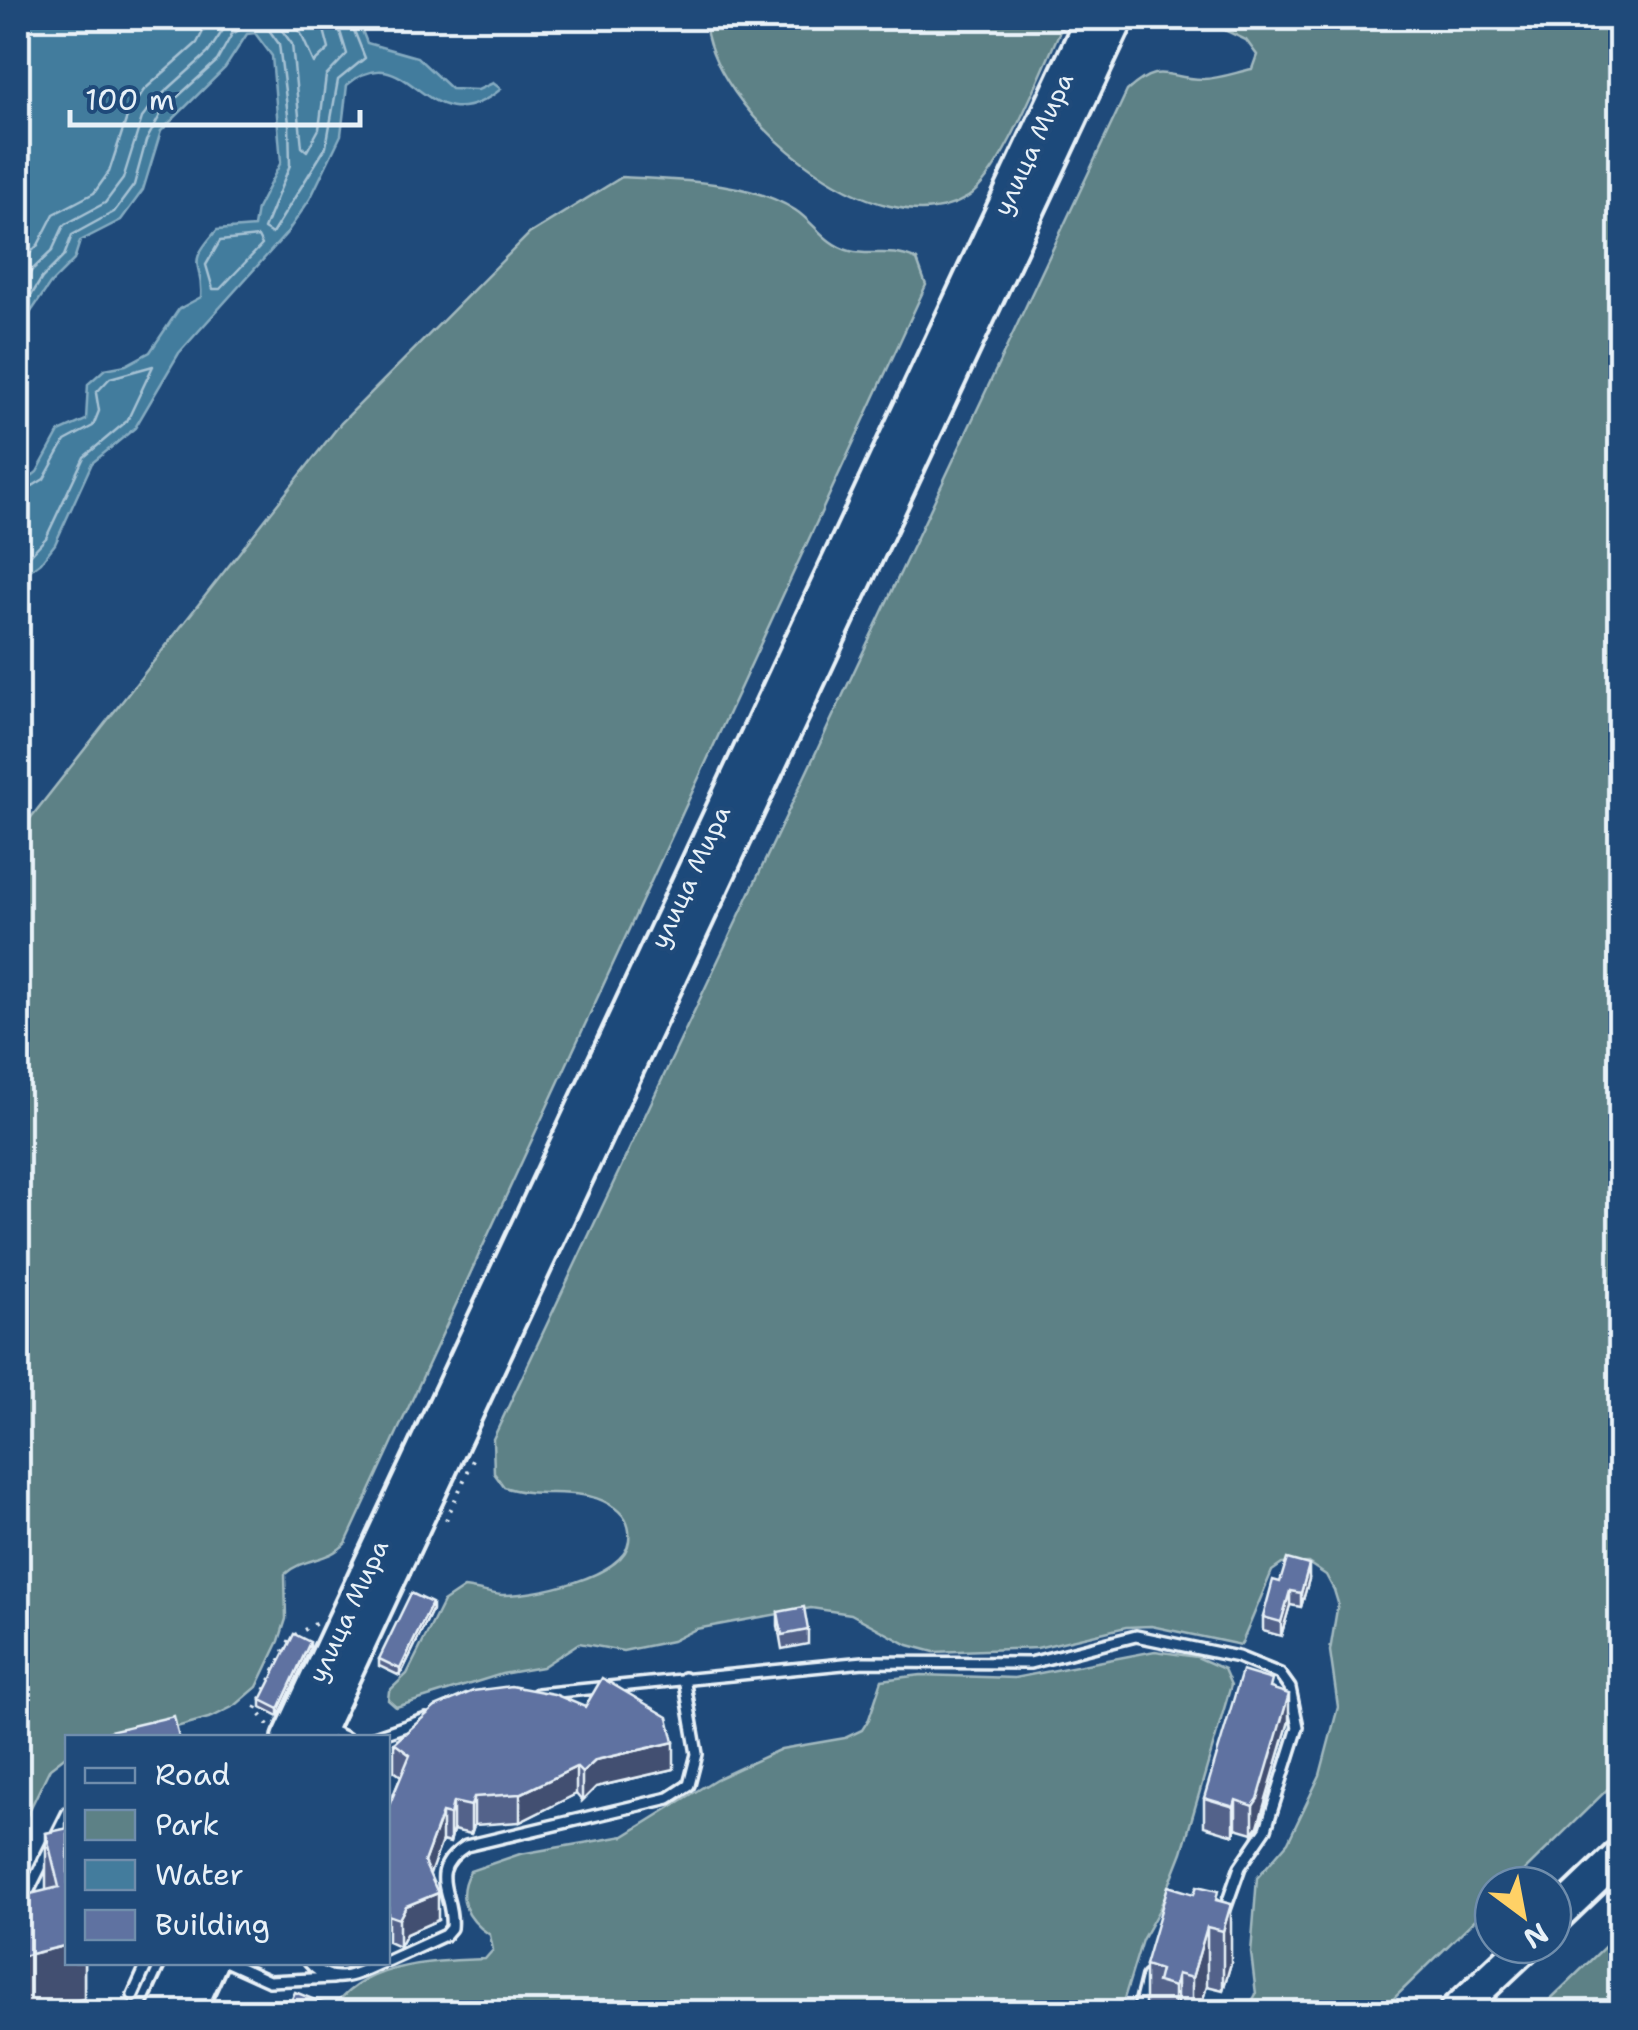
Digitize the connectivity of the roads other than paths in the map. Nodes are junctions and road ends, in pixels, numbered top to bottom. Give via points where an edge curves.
1 (1092, 18) edge
2 (1118, 18) edge
3 (684, 1678) junction
4 (531, 1694) edge
5 (436, 1714) edge
6 (314, 1731) edge
7 (390, 1736) edge
8 (65, 1818) edge
9 (1620, 1854) edge
10 (1573, 1900) edge
11 (18, 1912) edge
12 (1218, 1928) edge
13 (390, 1960) edge
14 (147, 1965) edge
15 (185, 1965) edge
16 (210, 1965) edge
17 (233, 1965) edge
18 (314, 1965) edge
19 (378, 1965) edge
20 (1505, 1965) edge
21 (1149, 1968) edge
22 (334, 1978) junction
23 (133, 1995) dead end
24 (163, 2012) edge
25 (188, 2012) edge
26 (1138, 2012) edge
27 (1455, 2012) edge

1 - 6 main road, улица Мира
2 - 6 main road, улица Мира
3 - 4 lane
3 - 12 lane via 864,1662 1030,1663 1136,1636 1238,1656 1280,1674 1298,1727 1266,1829 1240,1867
3 - 13 lane via 697,1754 689,1785 669,1798 466,1846 443,1878 451,1928
5 - 7 lane
8 - 11 lane
9 - 10 main road
14 - 23 lane
15 - 24 main road
16 - 25 main road
17 - 22 lane via 269,1980
18 - 22 lane
19 - 22 lane
20 - 27 main road
21 - 26 lane

